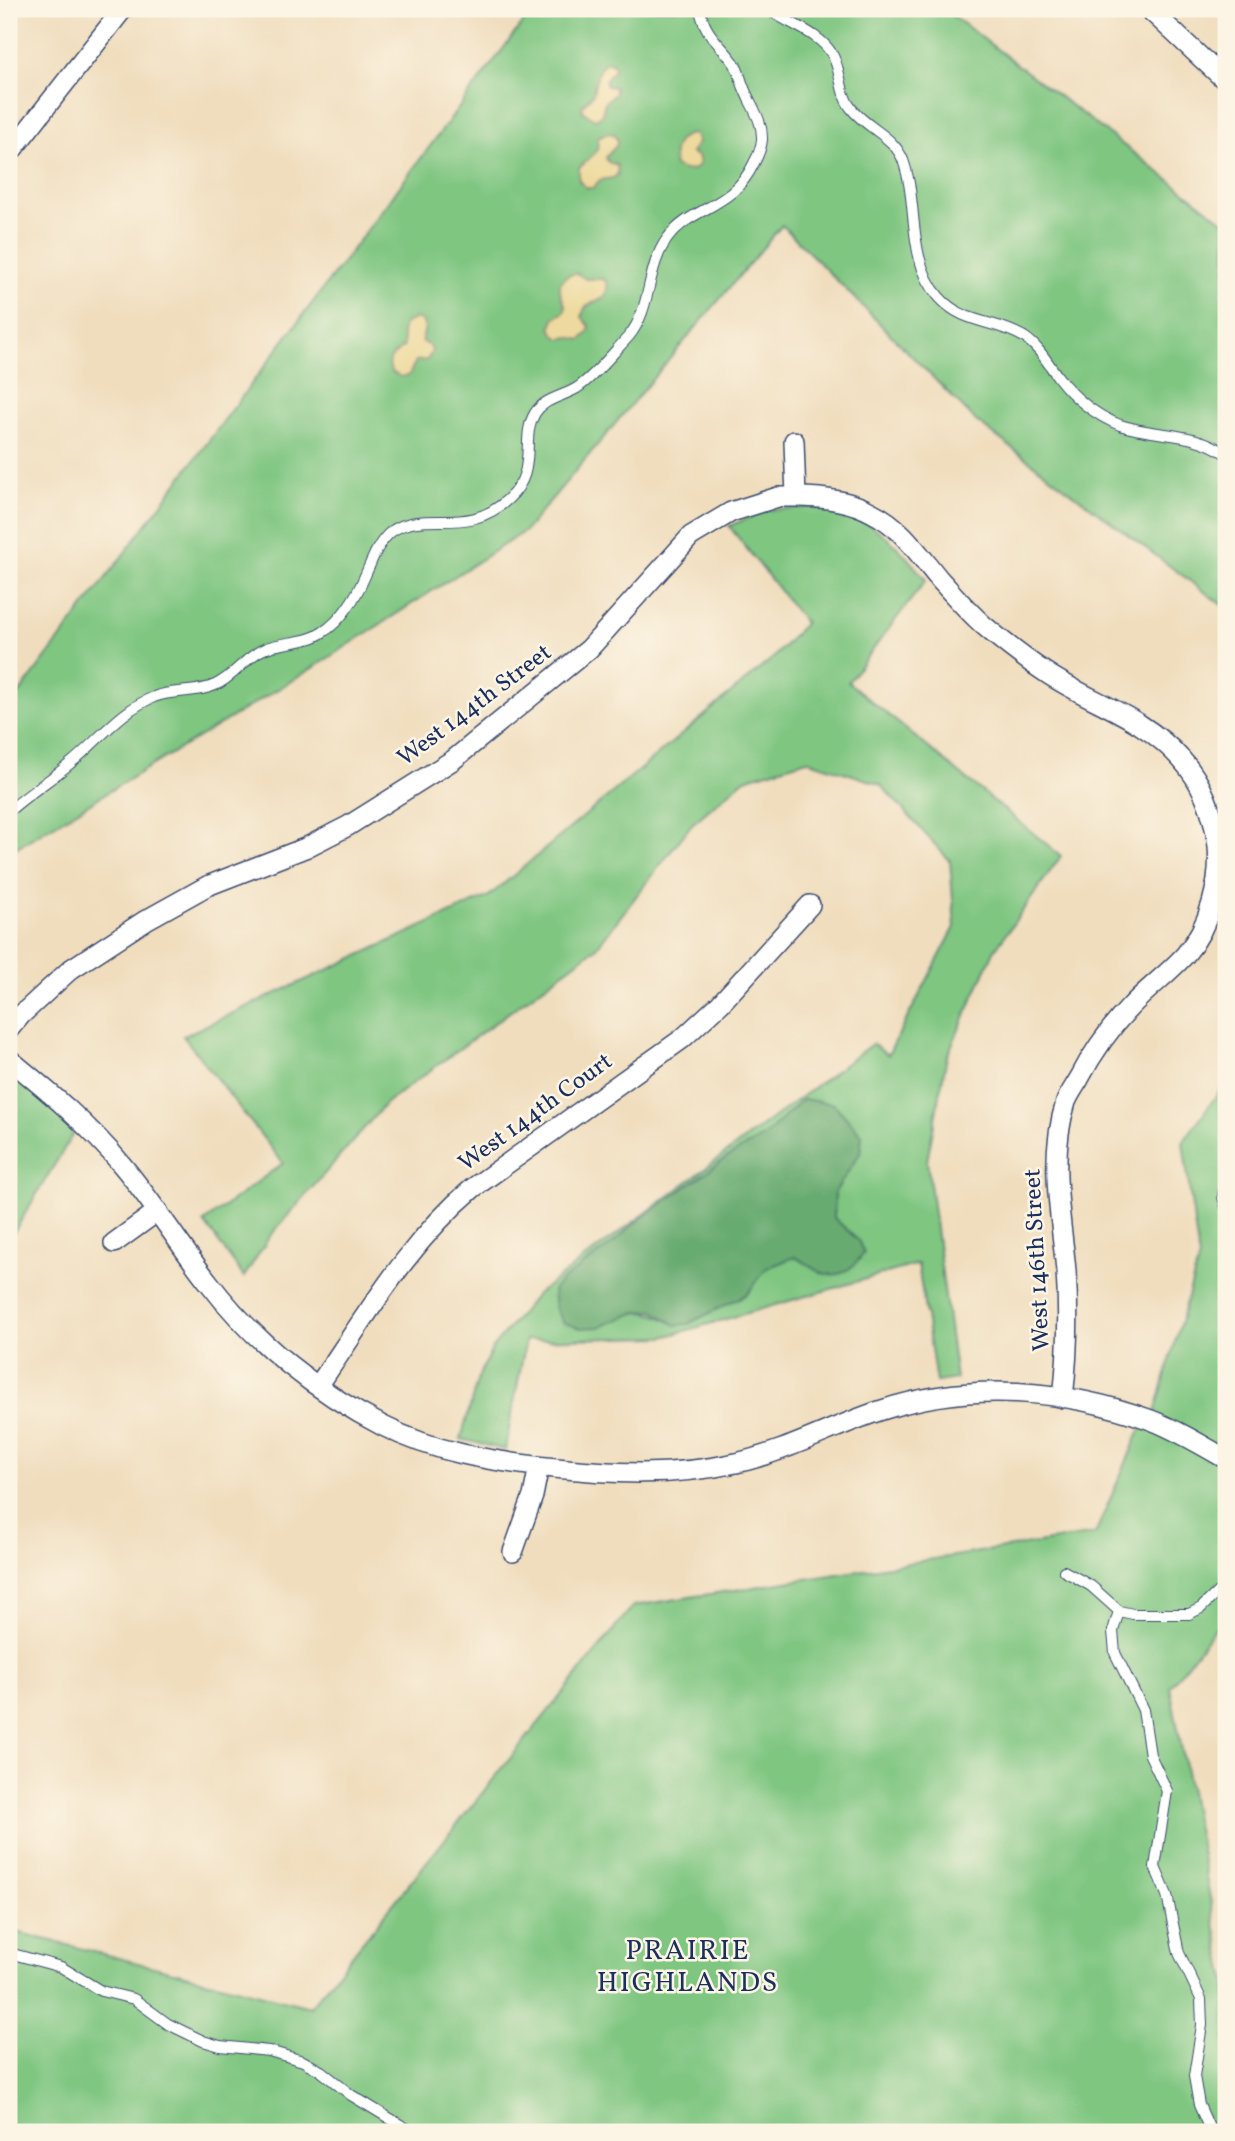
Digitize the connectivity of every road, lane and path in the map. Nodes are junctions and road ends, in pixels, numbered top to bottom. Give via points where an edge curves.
1 (123, 9) edge
2 (700, 9) edge
3 (768, 9) edge
4 (1149, 9) edge
5 (1226, 81) edge
6 (9, 154) edge
7 (794, 441) dead end
8 (1226, 454) edge
9 (796, 497) junction
10 (9, 811) edge
11 (1222, 845) edge
12 (810, 905) dead end
13 (9, 1030) edge
14 (9, 1059) edge
15 (1226, 1177) edge
16 (1226, 1208) edge
17 (158, 1211) junction
18 (114, 1243) dead end
19 (318, 1386) junction
20 (1063, 1398) junction
21 (1226, 1459) edge
22 (539, 1466) junction
23 (513, 1552) dead end
24 (1064, 1571) dead end
25 (1226, 1584) edge
26 (1119, 1611) junction
27 (9, 1953) edge
28 (412, 2132) edge
29 (1211, 2132) edge

1 - 6 street
2 - 10 lane via 708,34 732,60 760,120 761,147 734,192 668,238 656,261 643,312 630,334 578,388 546,401 533,416 525,472 515,492 496,510 478,518 411,524 393,531 379,545 353,598 323,632 264,649 217,684 165,693 143,703
3 - 8 lane via 825,44 836,61 852,109 896,147 904,163 919,257 929,282 948,306 966,318 1012,331 1032,343 1063,384 1102,416 1130,428 1198,440
4 - 5 street
7 - 9 street
9 - 11 street, West 144th Street via 825,497 873,512 908,538 987,628 1048,674 1146,727 1197,779
9 - 13 street, West 144th Street via 778,497 731,512 691,536 589,649 453,760 348,826 207,886 146,920 71,969
11 - 20 street, West 146th Street via 1217,883 1200,932 1186,954 1130,1007 1094,1050 1067,1101 1056,1191 1068,1297
12 - 19 street, West 144th Court via 682,1039 452,1206 401,1267
14 - 17 street via 81,1121
15 - 16 lane
17 - 18 street
17 - 19 street via 233,1313
19 - 22 street via 413,1439 472,1456
20 - 21 street via 1152,1421
20 - 22 street via 1007,1391 936,1397 886,1408 764,1455 710,1468 640,1473
22 - 23 street
24 - 26 lane via 1091,1586
25 - 26 lane via 1189,1614
26 - 29 lane via 1113,1631 1115,1653 1143,1710 1150,1755 1167,1790 1156,1867 1179,1953 1201,2000 1194,2076 1199,2105
27 - 28 lane via 61,1967 101,1991 134,2000 203,2041 303,2061

